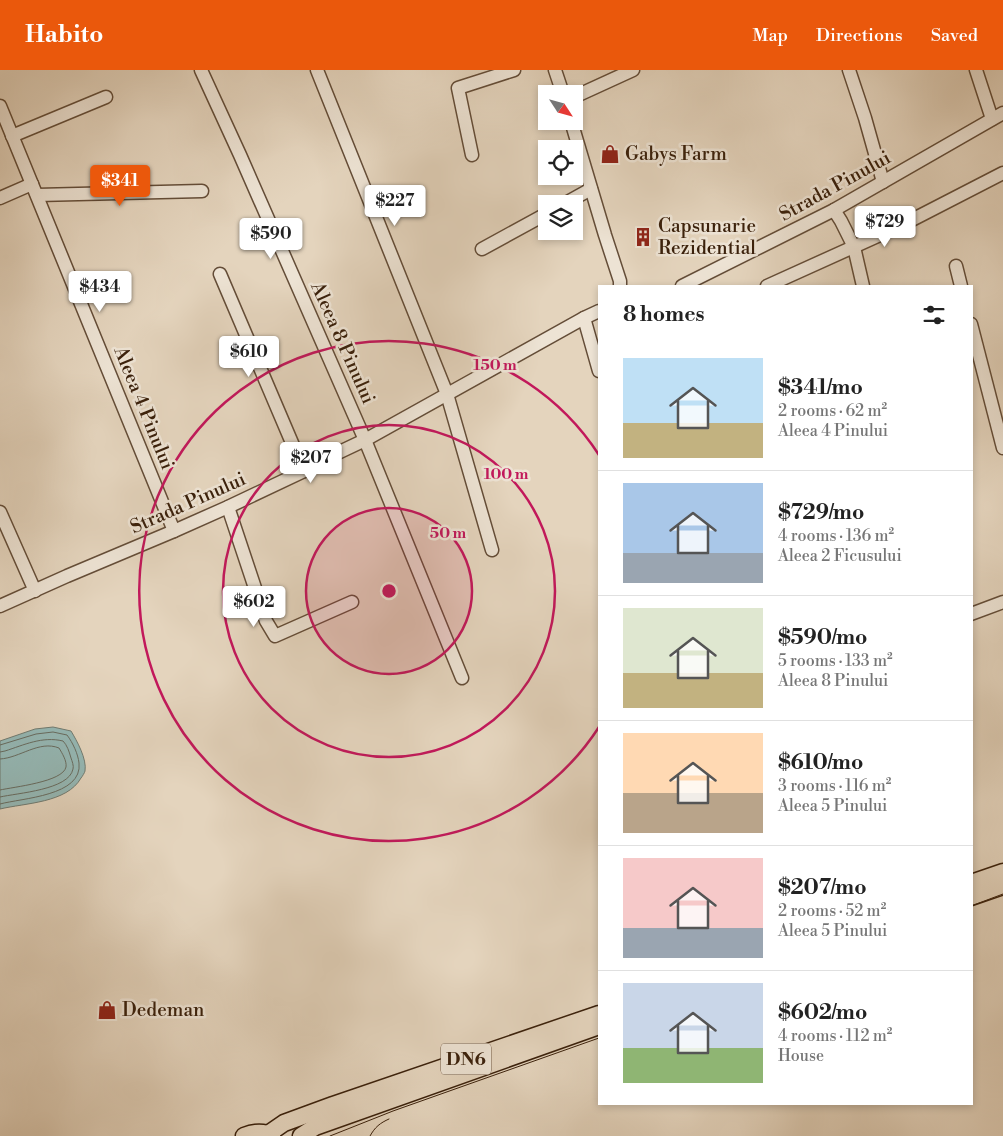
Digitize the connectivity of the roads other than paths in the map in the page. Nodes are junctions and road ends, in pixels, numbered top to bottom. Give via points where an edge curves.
1 (201, 70) edge
2 (317, 70) edge
3 (514, 70) edge
4 (555, 70) edge
5 (633, 70) edge
6 (849, 70) edge
7 (976, 70) edge
8 (560, 85) edge
9 (583, 93) edge
10 (106, 96) dead end
11 (0, 106) edge
12 (998, 116) edge
13 (574, 130) edge
14 (12, 136) junction
15 (472, 156) dead end
16 (1003, 172) edge
17 (883, 182) junction
18 (35, 189) junction
19 (590, 189) junction
20 (202, 191) dead end
21 (580, 195) edge
22 (0, 198) edge
23 (834, 210) junction
24 (538, 218) edge
25 (854, 247) junction
26 (482, 249) dead end
27 (956, 266) dead end
28 (220, 274) dead end
29 (620, 285) edge
30 (684, 285) edge
31 (769, 285) edge
32 (863, 285) edge
33 (961, 285) edge
34 (598, 311) edge
35 (584, 318) junction
36 (973, 332) edge
37 (598, 368) edge
38 (448, 394) junction
39 (365, 440) junction
40 (1003, 448) edge
41 (304, 471) junction
42 (228, 507) junction
43 (0, 512) edge
44 (174, 531) junction
45 (492, 550) dead end
46 (35, 591) junction
47 (352, 602) dead end
48 (1003, 602) edge
49 (0, 606) edge
50 (973, 613) edge
51 (462, 678) dead end
52 (1003, 872) edge
53 (973, 882) edge
54 (1003, 886) edge
55 (973, 896) edge
56 (598, 1014) edge
57 (598, 1026) edge
58 (270, 1135) edge
59 (244, 1136) edge
60 (301, 1136) edge

1 - 39 street, Aleea 8 Pinului
2 - 38 street
3 - 15 street via 458,88
4 - 8 street
5 - 9 street
6 - 17 street
7 - 12 street
10 - 14 street
11 - 14 street, Aleea 4 Pinului
12 - 17 street, Strada Pinului
13 - 19 street
14 - 18 street, Aleea 4 Pinului
16 - 25 street
17 - 23 street, Strada Pinului
18 - 20 street
18 - 22 street
18 - 44 street, Aleea 4 Pinului
19 - 21 street
19 - 29 street
23 - 25 street
23 - 30 street, Strada Pinului
24 - 26 street
25 - 31 street
25 - 32 street
27 - 33 street
28 - 41 street
34 - 35 street, Strada Pinului
35 - 37 street
35 - 38 street, Strada Pinului
36 - 40 street
38 - 39 street, Strada Pinului
38 - 45 street
39 - 41 street, Strada Pinului
39 - 51 street, Aleea 8 Pinului
41 - 42 street, Strada Pinului
42 - 44 street, Strada Pinului
42 - 47 street via 266,622 275,636
43 - 46 street
44 - 46 street, Strada Pinului
46 - 49 street, Strada Pinului
48 - 50 street
52 - 53 main road
54 - 55 main road
56 - 58 main road, DN6 via 284,1123
57 - 60 main road, DN6 via 333,1120
58 - 59 main road, DN6 via 260,1132

